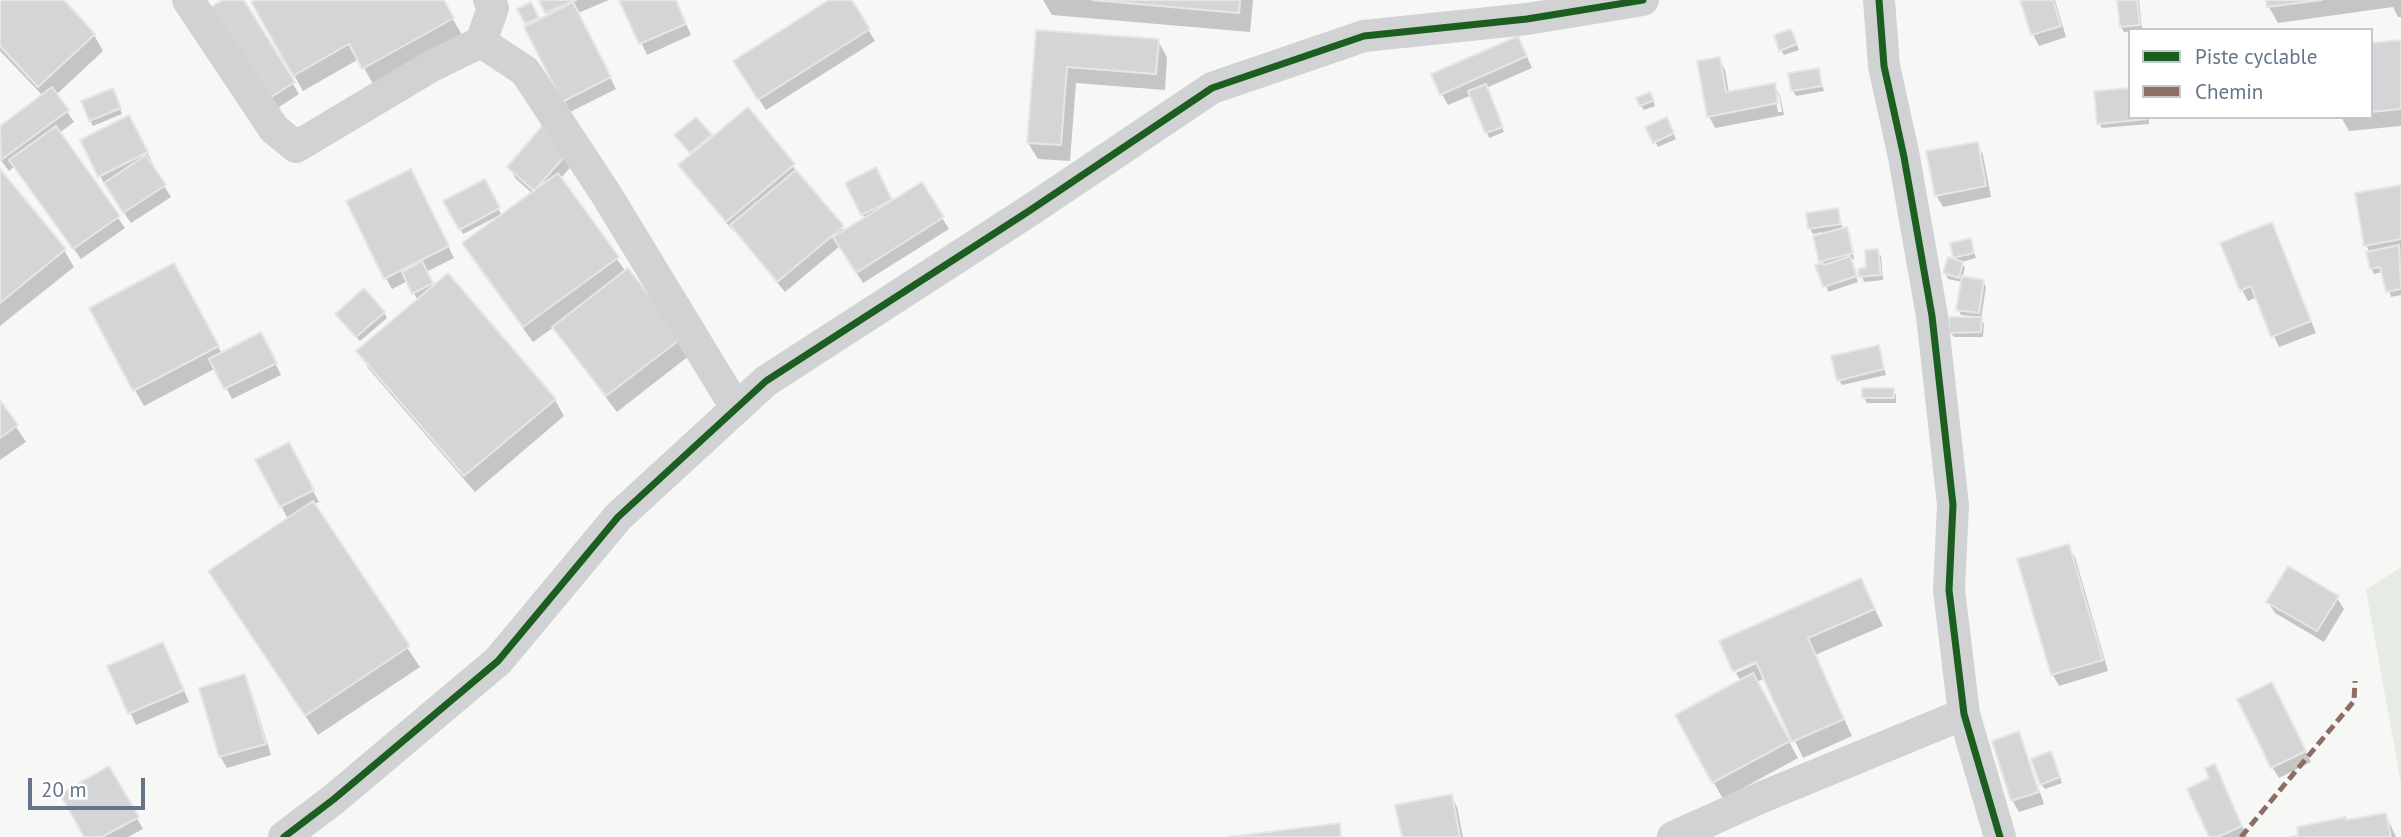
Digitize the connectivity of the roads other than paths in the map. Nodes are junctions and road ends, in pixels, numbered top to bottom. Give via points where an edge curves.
1 (188, 0) edge
2 (489, 0) edge
3 (1643, 0) edge
4 (1879, 0) edge
5 (481, 42) junction
6 (736, 408) junction
7 (1964, 713) junction
8 (284, 837) edge
9 (1673, 837) edge
10 (2000, 837) edge

1 - 5 street via 274,129 296,147
2 - 5 street via 493,8
3 - 6 street via 1527,19 1364,36 1212,88 766,381
4 - 7 street via 1884,66 1932,316 1953,505 1949,590
5 - 6 street via 525,71
6 - 8 street via 618,517 498,661
7 - 9 street
7 - 10 street

